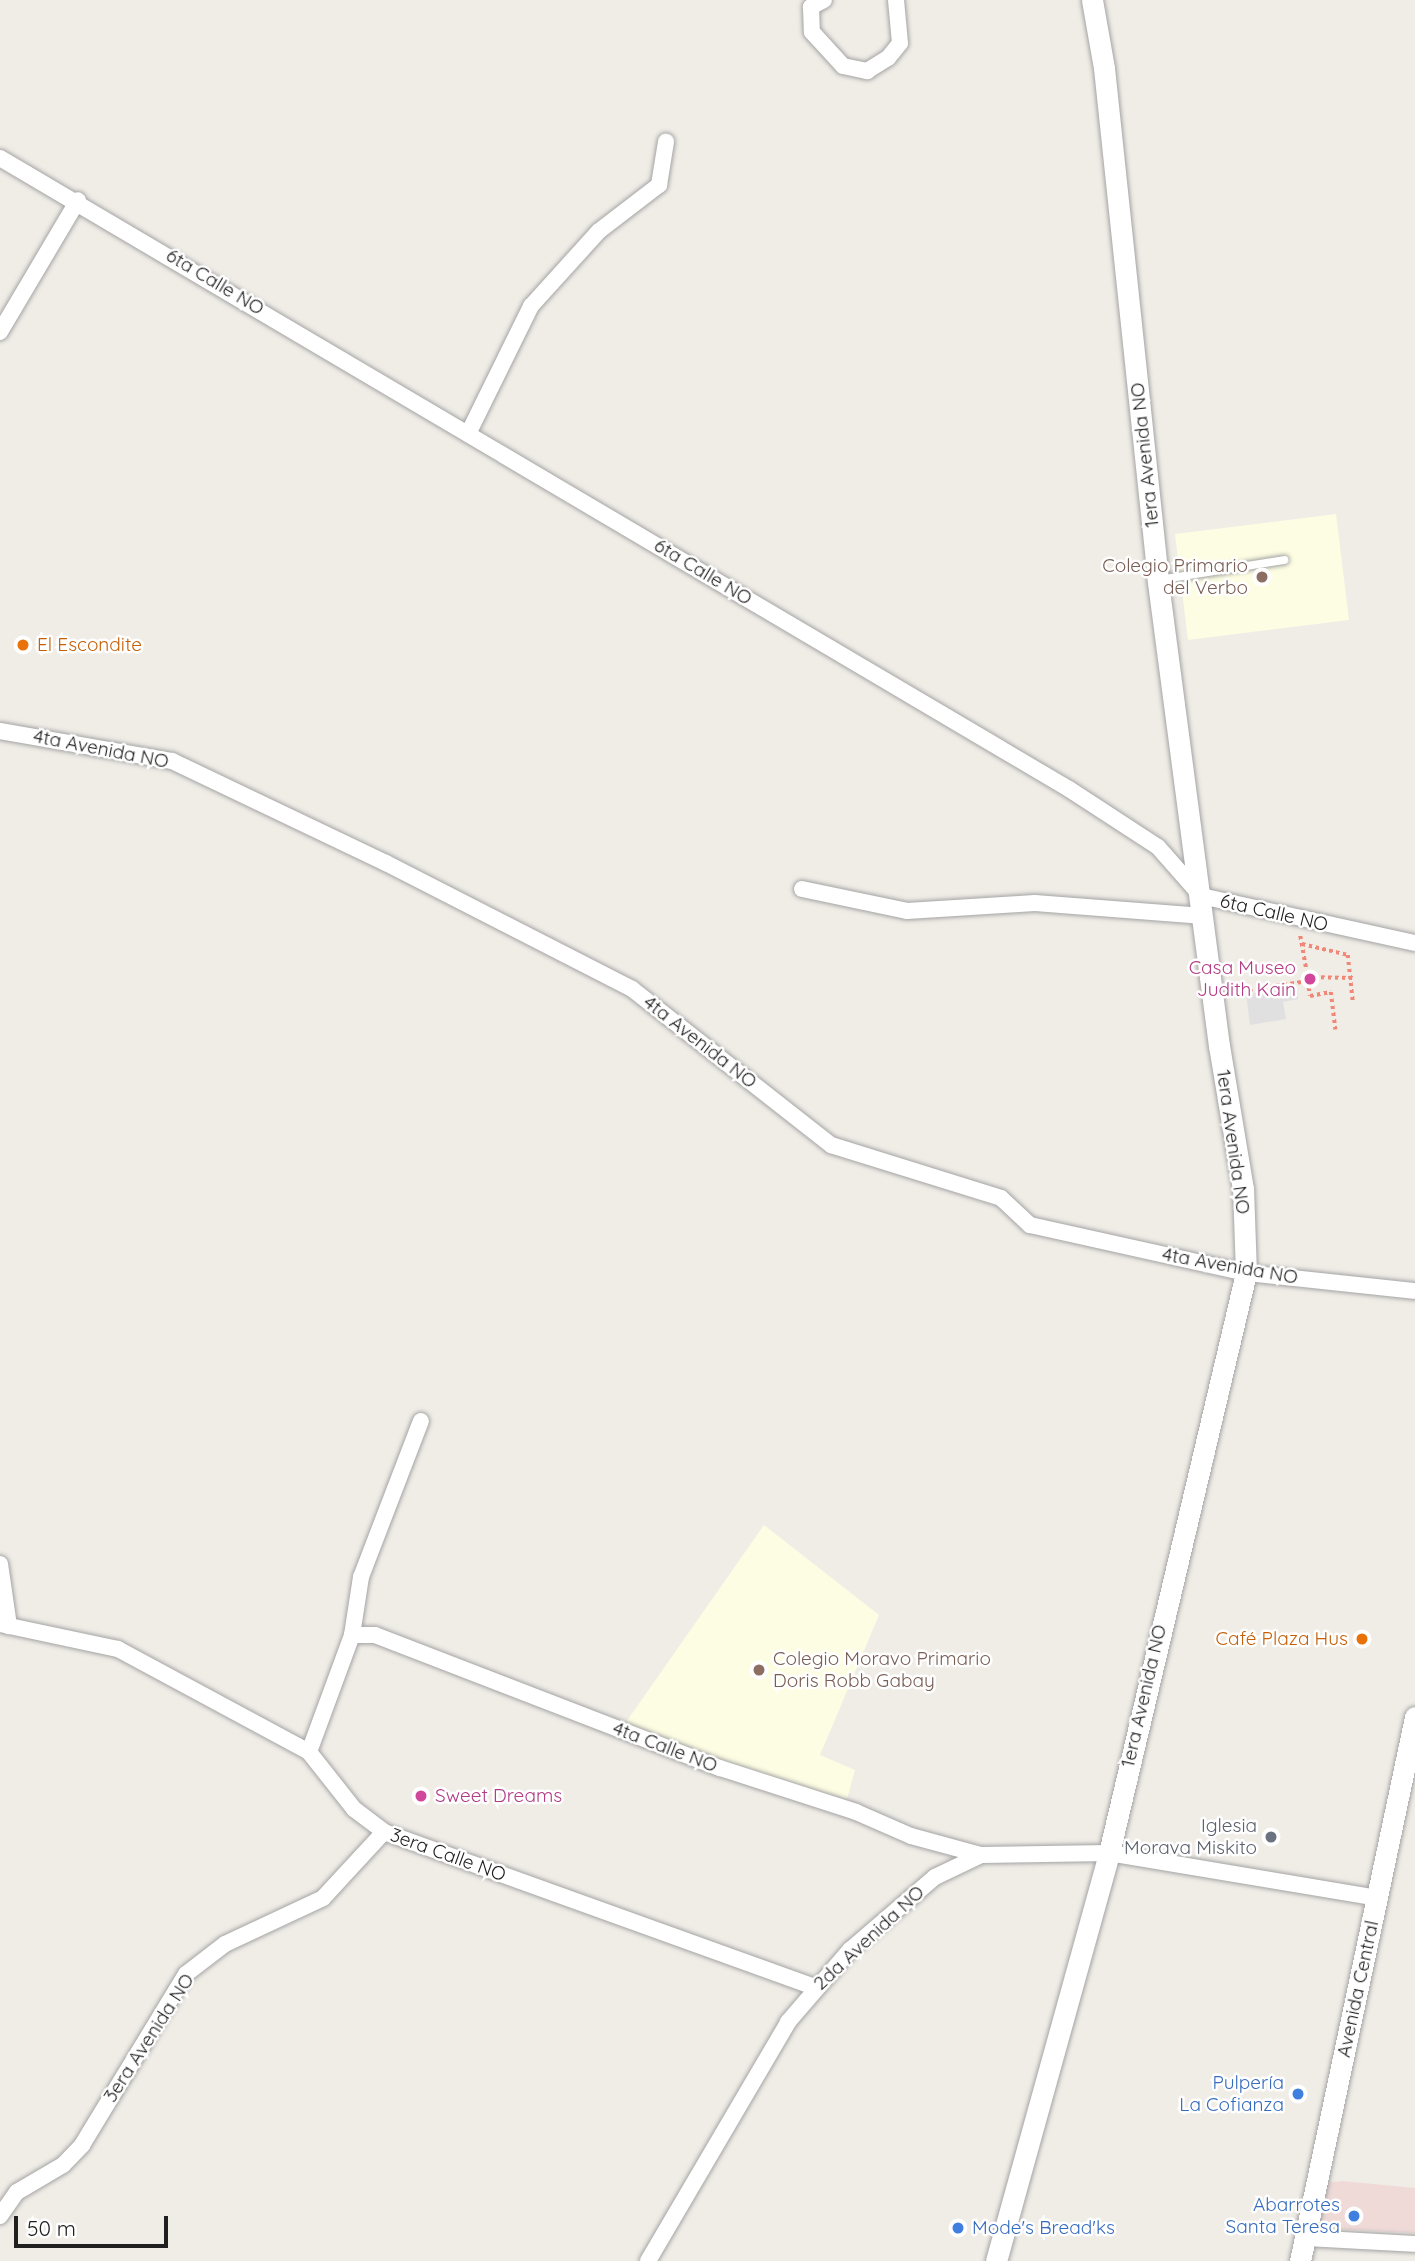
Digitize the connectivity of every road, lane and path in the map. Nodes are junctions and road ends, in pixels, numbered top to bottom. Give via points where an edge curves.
1 (824, 0) edge
2 (896, 0) edge
3 (1092, 0) edge
4 (666, 142) dead end
5 (0, 158) edge
6 (78, 200) junction
7 (0, 332) edge
8 (468, 434) junction
9 (1284, 560) dead end
10 (1158, 579) junction
11 (0, 731) edge
12 (802, 889) dead end
13 (1202, 906) junction
14 (1299, 930) dead end
15 (1415, 943) edge
16 (1302, 944) junction
17 (1353, 978) junction
18 (1308, 979) junction
19 (1249, 990) dead end
20 (1353, 1002) dead end
21 (1336, 1030) dead end
22 (1246, 1273) junction
23 (1415, 1291) edge
24 (421, 1421) dead end
25 (0, 1564) edge
26 (5, 1625) edge
27 (352, 1635) junction
28 (1415, 1717) edge
29 (309, 1752) junction
30 (384, 1832) junction
31 (1109, 1853) junction
32 (981, 1855) junction
33 (1377, 1898) junction
34 (815, 1987) junction
35 (0, 2216) edge
36 (1304, 2238) junction
37 (1415, 2244) edge
38 (648, 2261) edge
39 (996, 2261) edge
40 (1300, 2261) edge

1 - 2 street via 811,7 812,32 843,66 867,71 888,58 900,43
3 - 10 street, 1era Avenida NO via 1104,68
4 - 8 street via 659,185 599,231 531,306
5 - 6 street, 6ta Calle NO
6 - 7 street
6 - 8 street, 6ta Calle NO
8 - 13 street, 6ta Calle NO via 1069,789 1158,847
9 - 10 lane
10 - 13 street, 1era Avenida NO
11 - 22 street, 4ta Avenida NO via 172,761 386,863 632,989 831,1145 1000,1198 1030,1225
12 - 13 street via 907,911 1035,903
13 - 15 street, 6ta Calle NO
13 - 22 street, 1era Avenida NO via 1243,1189
14 - 16 path
16 - 17 path via 1337,949 1348,956
16 - 18 path
17 - 18 path
17 - 20 path
18 - 19 path
18 - 21 path via 1310,996 1331,992
22 - 23 street, 4ta Avenida NO
22 - 31 street, 1era Avenida NO
24 - 27 street via 361,1577
25 - 26 street
26 - 29 street, 3era Calle NO via 118,1649
27 - 29 street
27 - 32 street, 4ta Calle NO via 375,1635 398,1643 720,1768 856,1812 911,1836
28 - 33 street, Avenida Central
29 - 30 street, 3era Calle NO via 354,1809
30 - 34 street, 3era Calle NO
30 - 35 street, 3era Avenida NO via 323,1898 225,1944 186,1975 82,2145 62,2165 17,2192
31 - 32 street, 2da Avenida NO
31 - 33 street, 2da Avenida NO
31 - 39 street, 1era Avenida NO
32 - 34 street, 2da Avenida NO via 935,1877
33 - 36 street, Avenida Central
34 - 38 street, 2da Avenida NO via 768,2054
36 - 37 street
36 - 40 street, Avenida Central

